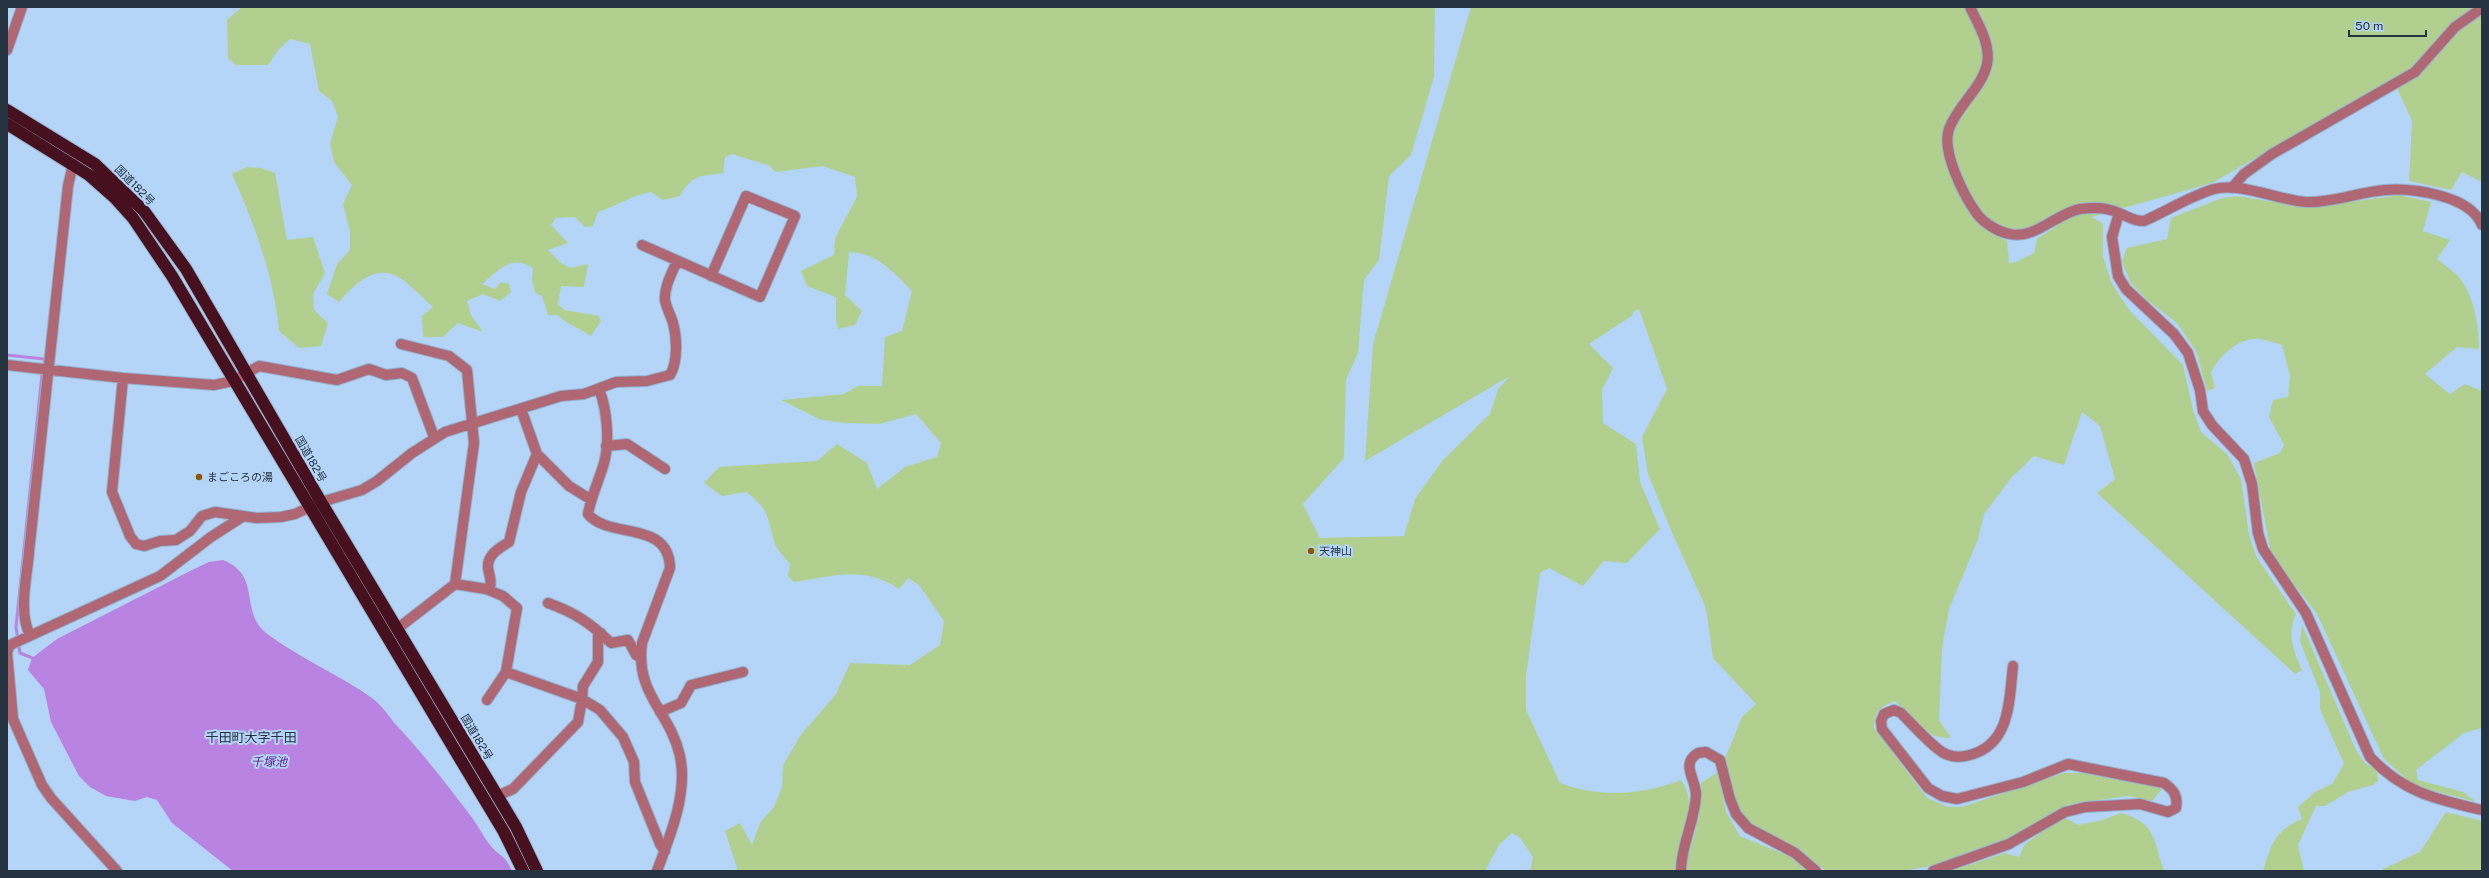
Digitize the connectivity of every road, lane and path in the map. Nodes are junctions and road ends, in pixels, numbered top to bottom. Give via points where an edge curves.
1 (22, 7) edge
2 (1970, 7) edge
3 (2482, 8) edge
4 (7, 50) edge
5 (7, 110) edge
6 (7, 124) edge
7 (73, 164) junction
8 (2232, 188) junction
9 (2119, 213) junction
10 (2482, 225) edge
11 (642, 245) dead end
12 (677, 261) junction
13 (711, 276) junction
14 (401, 344) dead end
15 (7, 365) edge
16 (48, 369) junction
17 (245, 373) junction
18 (123, 378) junction
19 (233, 381) junction
20 (599, 389) junction
21 (520, 409) junction
22 (470, 424) junction
23 (434, 437) junction
24 (606, 446) junction
25 (537, 454) junction
26 (665, 469) dead end
27 (590, 499) junction
28 (321, 502) junction
29 (309, 507) junction
30 (242, 517) junction
31 (455, 584) junction
32 (486, 589) junction
33 (548, 604) dead end
34 (397, 629) junction
35 (601, 633) junction
36 (30, 636) junction
37 (14, 642) edge
38 (640, 657) junction
39 (2012, 666) dead end
40 (506, 672) junction
41 (744, 672) dead end
42 (582, 699) junction
43 (487, 700) dead end
44 (660, 712) junction
45 (10, 719) edge
46 (497, 796) junction
47 (2482, 810) edge
48 (665, 851) junction
49 (117, 871) edge
50 (523, 871) edge
51 (537, 871) edge
52 (657, 871) edge
53 (1681, 871) edge
54 (1816, 871) edge
55 (1934, 871) edge

1 - 4 street
2 - 9 street via 1983,36 1988,63 1947,135 1948,150 1959,181 1977,214 1986,223 2010,235 2024,234 2079,210 2101,208
3 - 8 street via 2455,27 2415,72 2272,154 2244,174
5 - 17 highway, 国道182号 via 94,164 144,211 186,269
6 - 7 highway
7 - 16 street via 68,186
7 - 19 highway via 115,198 133,218 172,276
8 - 9 street via 2214,189 2144,221 2134,221
8 - 10 street via 2307,202 2385,190 2428,194 2467,206 2476,214
9 - 47 street via 2112,237 2118,276 2126,289 2174,334 2188,353 2200,390 2203,411 2212,425 2244,459 2252,484 2258,533 2263,549 2306,613 2370,757 2386,773 2421,794
11 - 12 street
12 - 13 street
12 - 20 street via 667,284 665,300 673,325 674,368 670,375 647,380 616,382
13 - 13 street via 760,297 795,216 746,196
14 - 22 street via 449,356 467,370
15 - 16 street
16 - 18 street
16 - 36 street via 24,612 25,626
17 - 19 street
17 - 23 street via 259,366 337,380 369,369 386,375 402,373 412,378
17 - 28 highway, 国道182号
18 - 19 street via 214,386
18 - 30 street via 112,492 130,536 136,544 144,546 176,540 190,531 202,516 215,512
19 - 29 highway
20 - 21 street via 561,396
20 - 24 street via 604,402
21 - 22 street
21 - 25 street
22 - 23 street
22 - 31 street via 474,443
23 - 28 street via 377,482 362,490
24 - 26 street via 627,444
24 - 27 street via 604,462
25 - 27 street via 569,486
25 - 32 street via 521,492 509,542 493,552 488,567 492,582
27 - 38 street via 588,514 593,520 652,538 664,547 669,557 670,568 642,643
28 - 29 street
28 - 34 highway, 国道182号
29 - 30 street via 282,517
29 - 50 highway via 504,832
30 - 36 street via 160,576
31 - 32 street
31 - 34 street
32 - 40 street via 503,596 518,608
33 - 35 street via 572,612
34 - 46 highway, 国道182号
35 - 38 street via 611,643 628,640 636,655
35 - 42 street via 598,636 598,662 583,686
36 - 37 street
37 - 45 street via 7,652
38 - 44 street via 642,679
39 - 55 street via 2007,719 1996,738 1988,747 1976,754 1962,758 1949,755 1938,750 1901,713 1894,710 1884,714 1881,721 1882,729 1928,788 1942,796 1957,799 2023,782 2068,764 2164,783 2173,790 2177,800 2176,808 2168,812 2140,804 2121,804 2065,812 2009,844
40 - 42 street
40 - 43 street
41 - 44 street via 690,685 681,703
42 - 46 street via 578,722 513,789
42 - 48 street via 600,710 623,737 634,762 635,782
44 - 48 street via 675,739 682,772 678,808
45 - 49 street via 51,798
46 - 51 highway, 国道182号
48 - 52 street
53 - 54 street via 1696,793 1689,768 1690,761 1698,752 1706,752 1720,760 1736,814 1748,828 1794,853

